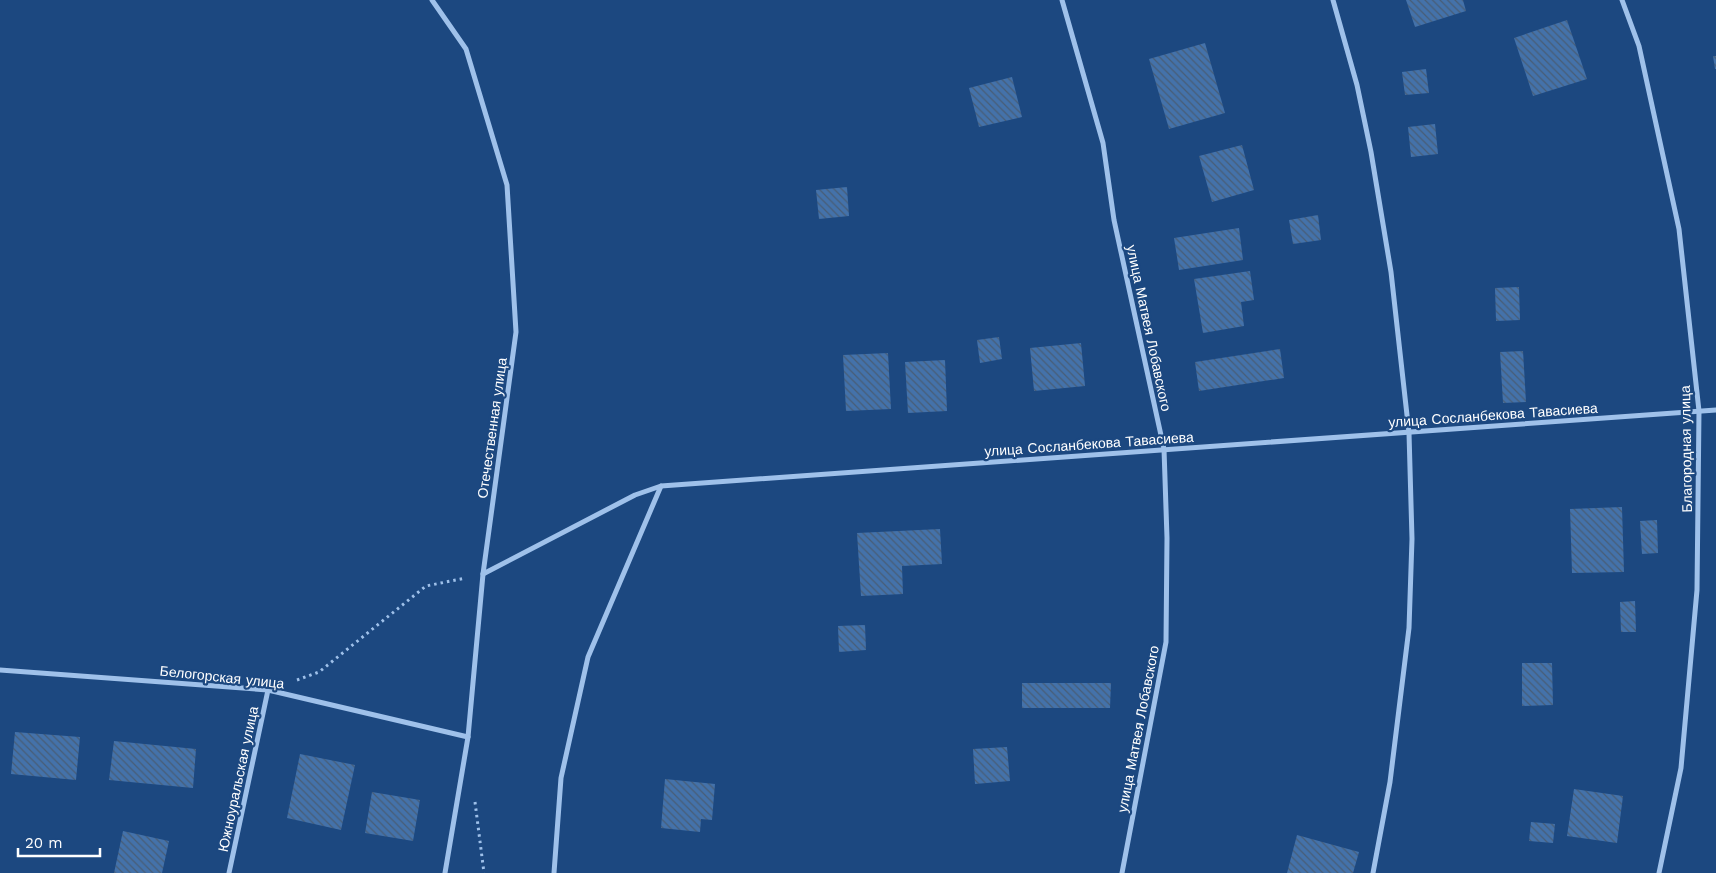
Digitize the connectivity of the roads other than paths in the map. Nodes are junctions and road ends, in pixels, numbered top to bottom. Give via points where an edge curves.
1 (432, 0) edge
2 (1062, 0) edge
3 (1333, 0) edge
4 (1622, 0) edge
5 (1716, 410) edge
6 (1699, 411) junction
7 (1409, 433) junction
8 (1164, 450) junction
9 (661, 486) junction
10 (483, 574) junction
11 (0, 670) edge
12 (268, 690) junction
13 (468, 737) junction
14 (229, 873) edge
15 (445, 873) edge
16 (554, 873) edge
17 (1122, 873) edge
18 (1373, 873) edge
19 (1660, 873) edge

1 - 10 street, Отечественная улица via 466,50 506,185 516,332
2 - 8 street, улица Матвея Лобавского via 1104,143 1114,220
3 - 7 street via 1357,85 1371,152 1391,272
4 - 6 street, Благородная улица via 1640,46 1679,228
5 - 6 street, улица Сосланбекова Тавасиева
6 - 7 street, улица Сосланбекова Тавасиева
6 - 19 street, Благородная улица via 1697,590 1681,768
7 - 8 street, улица Сосланбекова Тавасиева
7 - 18 street via 1412,539 1409,628 1390,782
8 - 9 street, улица Сосланбекова Тавасиева
8 - 17 street, улица Матвея Лобавского via 1166,642
9 - 10 street, улица Сосланбекова Тавасиева via 635,495
9 - 16 street via 588,657 561,778
10 - 13 street, Отечественная улица
11 - 12 street, Белогорская улица
12 - 13 street, Белогорская улица
12 - 14 street, Южноуральская улица
13 - 15 street, Отечественная улица

